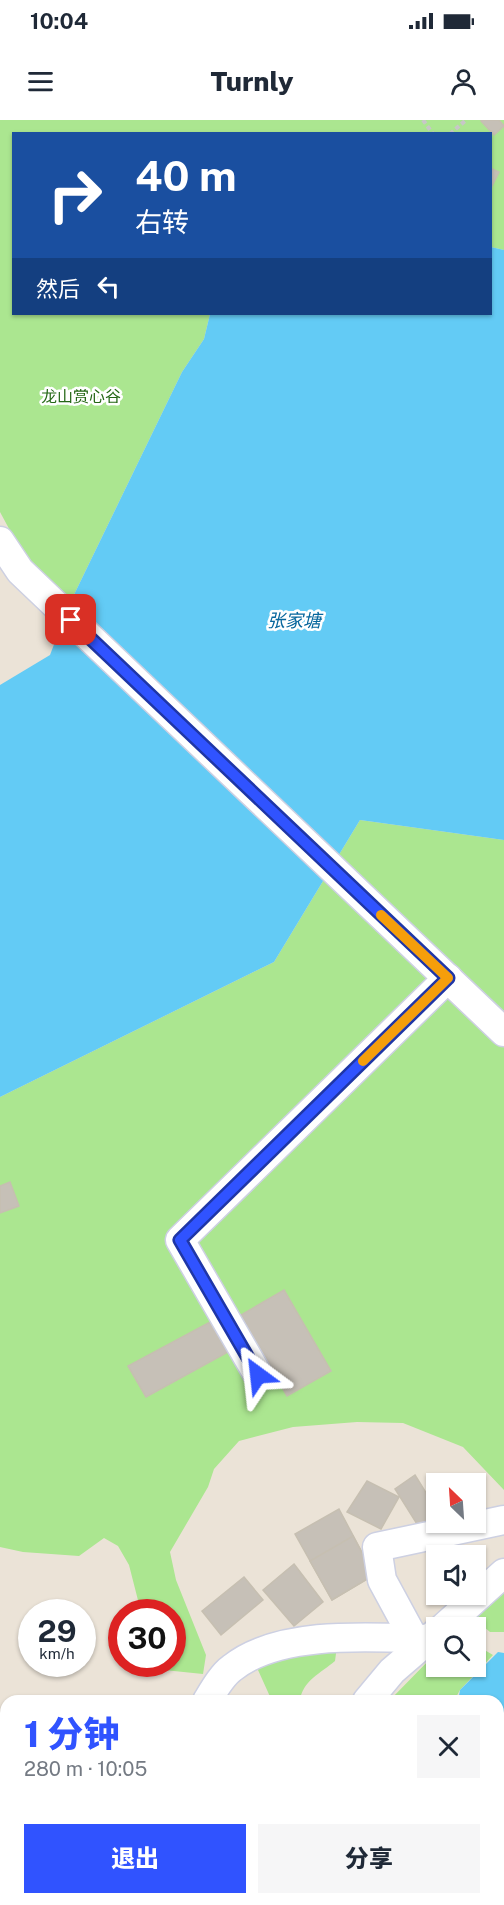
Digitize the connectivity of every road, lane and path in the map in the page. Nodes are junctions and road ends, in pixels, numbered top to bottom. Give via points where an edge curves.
1 (466, 120) edge
2 (452, 132) edge
3 (0, 541) edge
4 (448, 978) junction
5 (504, 1032) edge
6 (258, 1375) dead end
7 (504, 1520) edge
8 (504, 1573) edge
9 (452, 1617) edge
10 (426, 1629) edge
11 (426, 1635) edge
12 (426, 1640) edge
13 (211, 1695) edge
14 (372, 1695) edge

1 - 2 path
3 - 4 street via 20,571
4 - 5 street
4 - 6 street via 180,1240
7 - 10 street via 377,1547 382,1580
8 - 9 street
11 - 13 street via 306,1640 258,1653 231,1668
12 - 14 street

